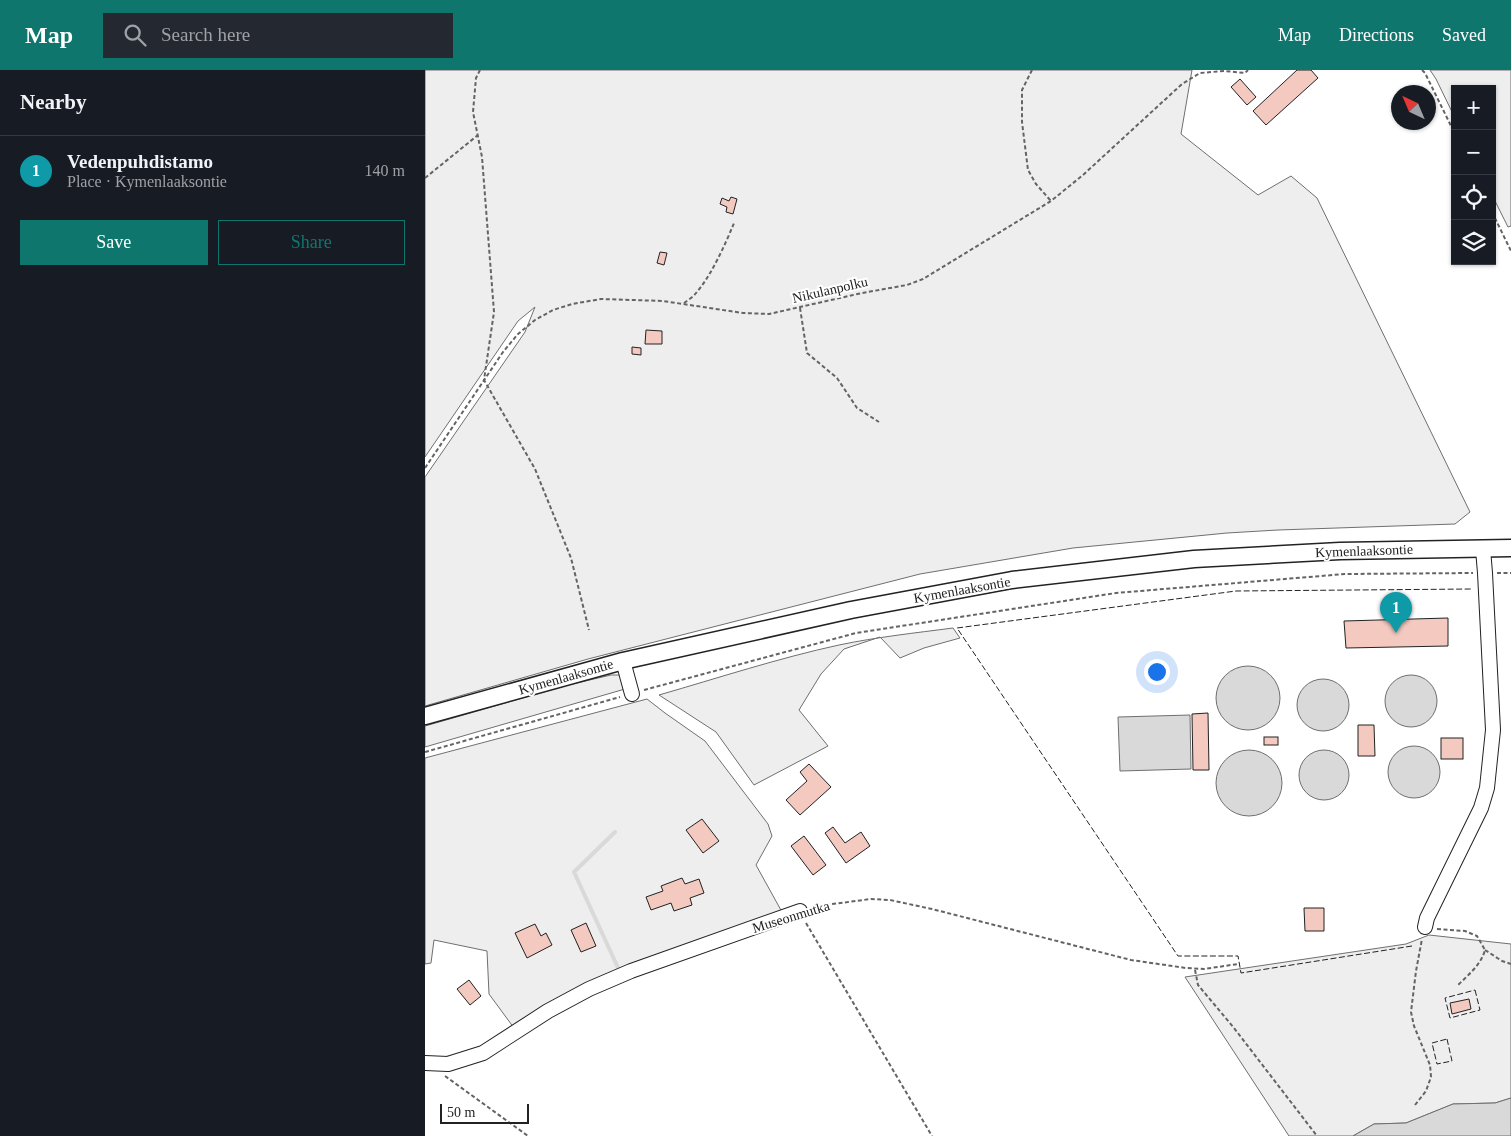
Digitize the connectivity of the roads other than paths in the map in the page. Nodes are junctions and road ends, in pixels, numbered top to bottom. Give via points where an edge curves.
1 (1511, 548) edge
2 (1483, 549) junction
3 (623, 661) junction
4 (632, 694) road end
5 (425, 716) edge
6 (799, 911) road end
7 (1425, 926) road end
8 (432, 1064) edge

1 - 2 main road, Kymenlaaksontie
2 - 3 main road, Kymenlaaksontie via 1194,559 1012,580 851,610
2 - 7 street via 1493,730 1487,788 1481,808
3 - 4 street
3 - 5 main road, Kymenlaaksontie
6 - 8 street, Museonmutka via 631,971 547,1011 483,1053 448,1064

